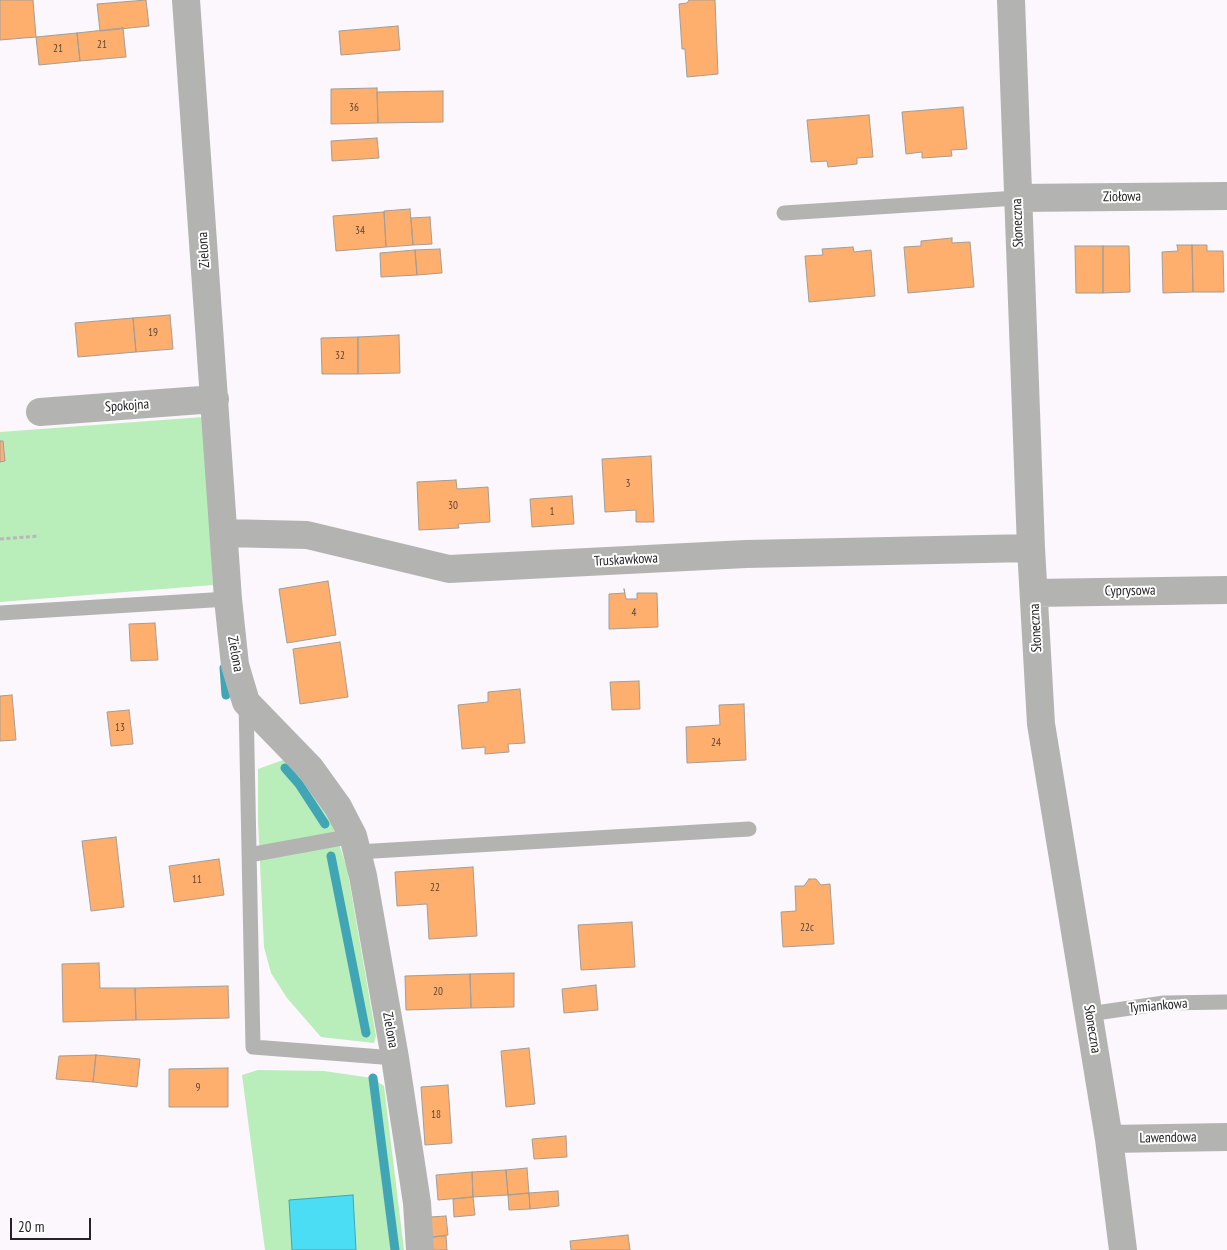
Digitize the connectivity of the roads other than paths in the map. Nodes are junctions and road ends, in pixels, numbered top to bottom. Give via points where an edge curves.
1 (1011, 0) edge
2 (190, 5) edge
3 (1227, 196) edge
4 (1017, 198) junction
5 (784, 213) dead end
6 (215, 399) junction
7 (40, 412) dead end
8 (225, 533) junction
9 (1031, 548) junction
10 (1227, 590) edge
11 (1034, 593) junction
12 (228, 599) junction
13 (0, 613) edge
14 (246, 702) junction
15 (748, 829) dead end
16 (355, 844) junction
17 (249, 855) junction
18 (1227, 1002) edge
19 (1090, 1014) junction
20 (395, 1058) junction
21 (1227, 1137) edge
22 (1109, 1138) junction
23 (420, 1250) edge
24 (1123, 1250) edge

1 - 4 street, Słoneczna
2 - 6 street, Zielona
3 - 4 street, Ziołowa
4 - 5 lane
4 - 9 street, Słoneczna
6 - 7 street, Spokojna
6 - 8 street, Zielona
8 - 9 street, Truskawkowa via 307,535 449,569 746,554
8 - 12 street, Zielona
9 - 11 street, Słoneczna
10 - 11 street, Cyprysowa
11 - 19 street, Słoneczna via 1041,724
12 - 13 lane
12 - 14 street, Zielona via 236,665
14 - 16 street, Zielona via 310,768 338,807
14 - 17 lane
15 - 16 lane
16 - 17 lane
16 - 20 street, Zielona
17 - 20 lane via 253,1047
18 - 19 lane, Tymiankowa via 1164,1003
19 - 22 street, Słoneczna
20 - 23 street, Zielona via 417,1203
21 - 22 street, Lawendowa
22 - 24 street, Słoneczna

